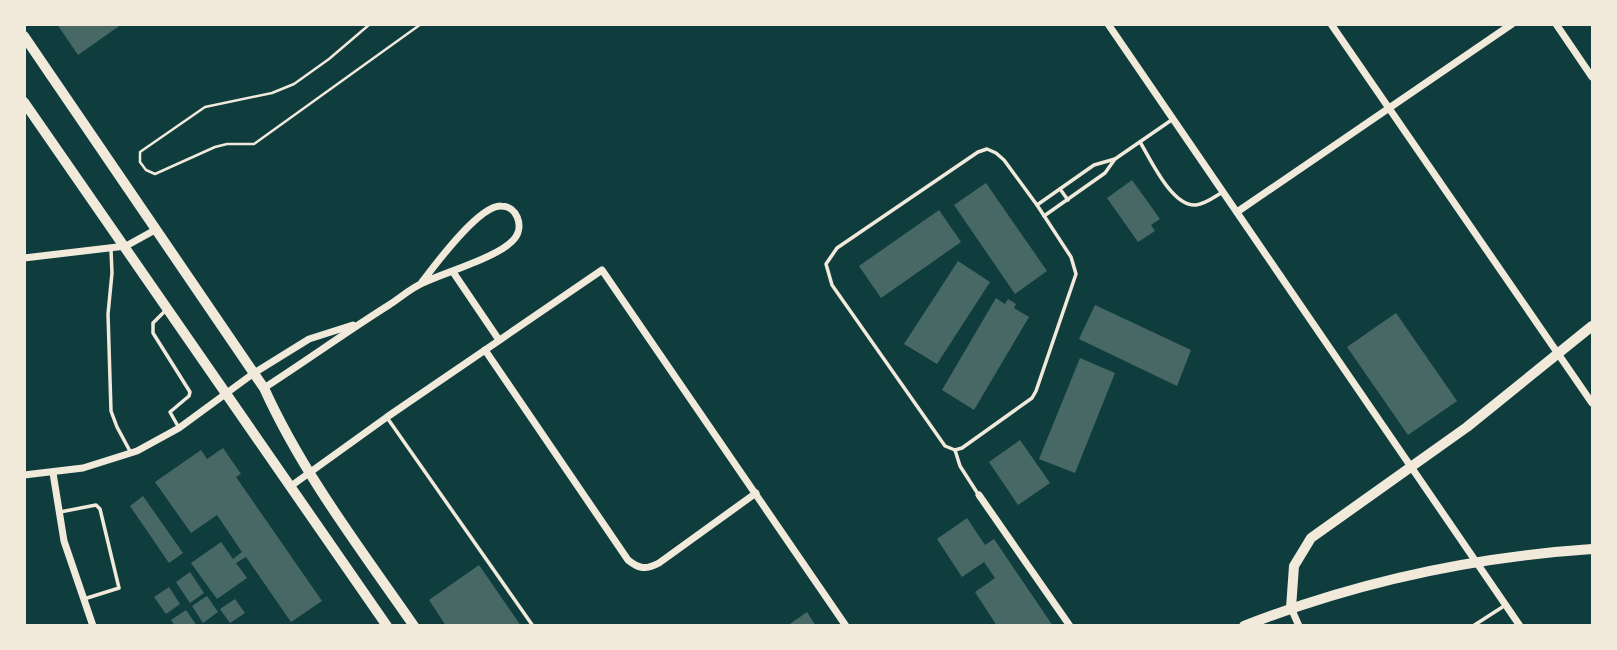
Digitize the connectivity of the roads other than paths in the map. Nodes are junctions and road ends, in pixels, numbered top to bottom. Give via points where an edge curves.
1 (1108, 24) edge
2 (1331, 24) edge
3 (1512, 24) edge
4 (1556, 24) edge
5 (24, 36) edge
6 (1592, 77) edge
7 (24, 102) edge
8 (1389, 109) junction
9 (1173, 119) junction
10 (1140, 142) junction
11 (1115, 159) junction
12 (1060, 188) junction
13 (1223, 192) junction
14 (1068, 200) junction
15 (1037, 205) junction
16 (1237, 212) junction
17 (1044, 216) junction
18 (155, 230) junction
19 (126, 246) junction
20 (111, 248) junction
21 (24, 258) edge
22 (453, 272) junction
23 (422, 282) junction
24 (169, 309) junction
25 (360, 323) junction
26 (1592, 326) edge
27 (499, 340) junction
28 (485, 350) junction
29 (1559, 354) junction
30 (254, 373) junction
31 (264, 388) junction
32 (227, 393) junction
33 (1592, 403) edge
34 (387, 417) junction
35 (178, 428) junction
36 (955, 450) junction
37 (131, 453) junction
38 (1412, 467) junction
39 (53, 473) junction
40 (309, 473) junction
41 (24, 475) edge
42 (291, 486) junction
43 (756, 493) junction
44 (979, 495) joint
45 (60, 512) junction
46 (1592, 549) edge
47 (1478, 563) junction
48 (82, 599) junction
49 (1506, 605) junction
50 (1291, 608) junction
51 (93, 625) edge
52 (387, 625) edge
53 (414, 625) edge
54 (533, 625) edge
55 (846, 625) edge
56 (1070, 625) edge
57 (1244, 625) edge
58 (1299, 625) edge
59 (1473, 625) edge
60 (1520, 625) edge

1 - 9 street
2 - 8 street
3 - 8 street
4 - 6 street
5 - 18 main road
7 - 19 main road
8 - 16 street
8 - 29 street
9 - 10 lane
9 - 13 street
10 - 11 lane
10 - 13 lane via 1182,202 1194,205
11 - 12 lane via 1094,165
11 - 14 lane via 1105,173
12 - 14 lane
12 - 15 lane
13 - 16 street
14 - 17 lane
15 - 17 lane
15 - 36 lane via 996,152 987,149 837,248 827,264 828,276 840,296 945,446
16 - 38 street
17 - 36 lane via 1071,257 1076,274 1036,391 1026,403
18 - 19 street
18 - 30 main road
19 - 20 street
19 - 24 main road
20 - 21 street
20 - 37 lane via 111,411
22 - 23 street
22 - 23 street via 515,239 519,218 512,209 502,205 489,209 456,239
22 - 27 street
23 - 25 street
24 - 32 main road
24 - 35 lane via 153,323 153,333 190,392 170,412
25 - 30 street via 309,339
25 - 31 street
26 - 29 street
27 - 28 street
27 - 43 street via 602,270
28 - 34 street
28 - 43 street via 635,566 647,569 659,563
29 - 33 street
29 - 38 street
30 - 31 main road
30 - 32 street
31 - 40 main road
32 - 35 street
32 - 42 main road
34 - 40 street
34 - 54 lane
35 - 37 street
36 - 44 lane
37 - 39 street
38 - 47 street
38 - 50 street via 1311,538 1294,566
39 - 41 street
39 - 45 street
40 - 42 street
40 - 53 main road
42 - 52 main road
43 - 55 street
44 - 56 street
45 - 48 street
45 - 48 lane via 98,506 120,583 116,590
46 - 47 main road
47 - 49 street
47 - 50 main road via 1387,579
48 - 51 street
49 - 59 lane
49 - 60 street
50 - 57 main road
50 - 58 street

